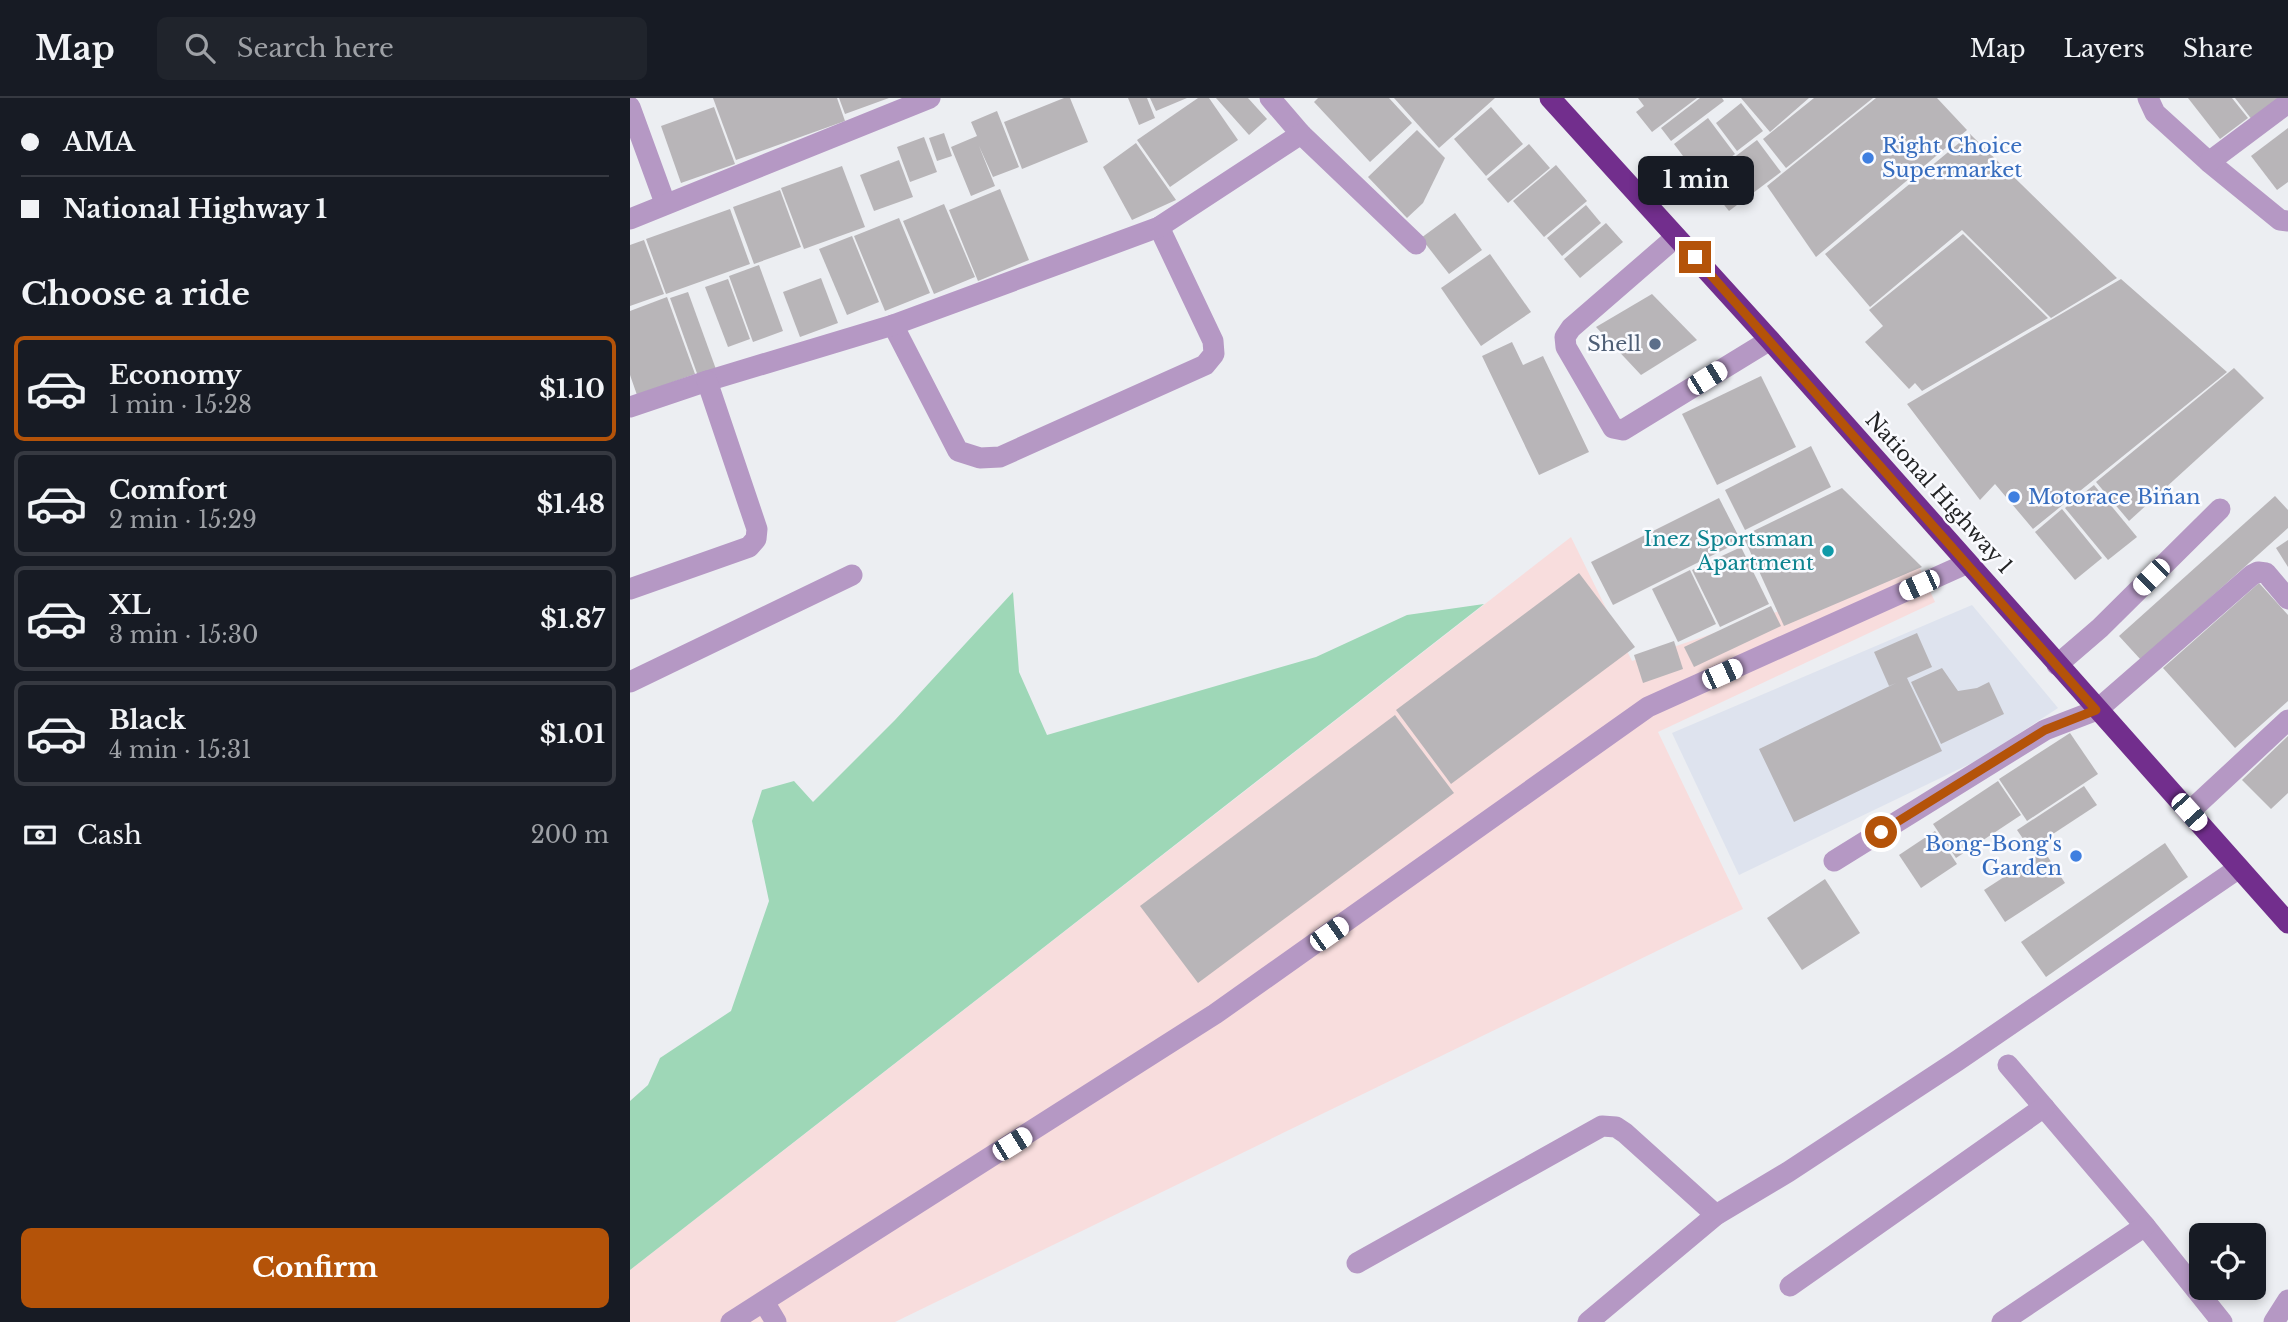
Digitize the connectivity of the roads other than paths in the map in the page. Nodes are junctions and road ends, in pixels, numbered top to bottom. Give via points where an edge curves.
1 (930, 98) edge
2 (1270, 98) edge
3 (1550, 98) edge
4 (2148, 98) edge
5 (2288, 103) edge
6 (630, 107) edge
7 (1301, 134) junction
8 (2209, 162) junction
9 (665, 203) junction
10 (630, 219) edge
11 (2288, 220) edge
12 (1159, 227) junction
13 (1676, 237) junction
14 (1416, 244) dead end
15 (893, 325) junction
16 (1770, 340) junction
17 (706, 381) junction
18 (630, 407) edge
19 (2220, 509) dead end
20 (1968, 563) junction
21 (852, 575) dead end
22 (630, 589) edge
23 (2288, 599) edge
24 (2057, 665) junction
25 (630, 682) edge
26 (2096, 710) junction
27 (2288, 720) edge
28 (2189, 812) junction
29 (1834, 861) dead end
30 (2239, 868) junction
31 (2288, 923) edge
32 (2008, 1065) dead end
33 (2044, 1107) junction
34 (1716, 1215) junction
35 (2145, 1226) junction
36 (1357, 1263) dead end
37 (1790, 1286) dead end
38 (2288, 1300) edge
39 (764, 1302) junction
40 (731, 1322) edge
41 (776, 1322) edge
42 (1588, 1322) edge
43 (2002, 1322) edge
44 (2222, 1322) edge
45 (2274, 1322) edge

1 - 9 street
2 - 7 street
3 - 13 highway, National Highway 1
4 - 8 street via 2155,113
5 - 8 street
6 - 9 street
7 - 12 street
7 - 14 street
8 - 11 street via 2280,220
9 - 10 street
12 - 15 street
12 - 15 street via 1213,341 1214,354 1205,365 1000,457 980,458 958,451
13 - 16 highway, National Highway 1
13 - 16 street via 1565,337 1566,347 1613,428 1623,430
15 - 17 street
16 - 20 highway, National Highway 1
17 - 18 street
17 - 22 street via 757,539 750,547
19 - 24 street
20 - 24 highway, National Highway 1
20 - 39 street via 1648,707 1215,1014
21 - 25 street
23 - 26 street via 2266,573 2252,575
24 - 26 highway, National Highway 1
26 - 28 highway, National Highway 1
26 - 29 street via 2045,730
27 - 28 street
28 - 30 highway, National Highway 1
30 - 31 highway, National Highway 1
30 - 34 street via 1957,1061
32 - 33 street
33 - 35 street
33 - 37 street
34 - 36 street via 1625,1133 1602,1126
34 - 42 street
35 - 43 street
35 - 44 street
38 - 45 street
39 - 40 street
39 - 41 street

